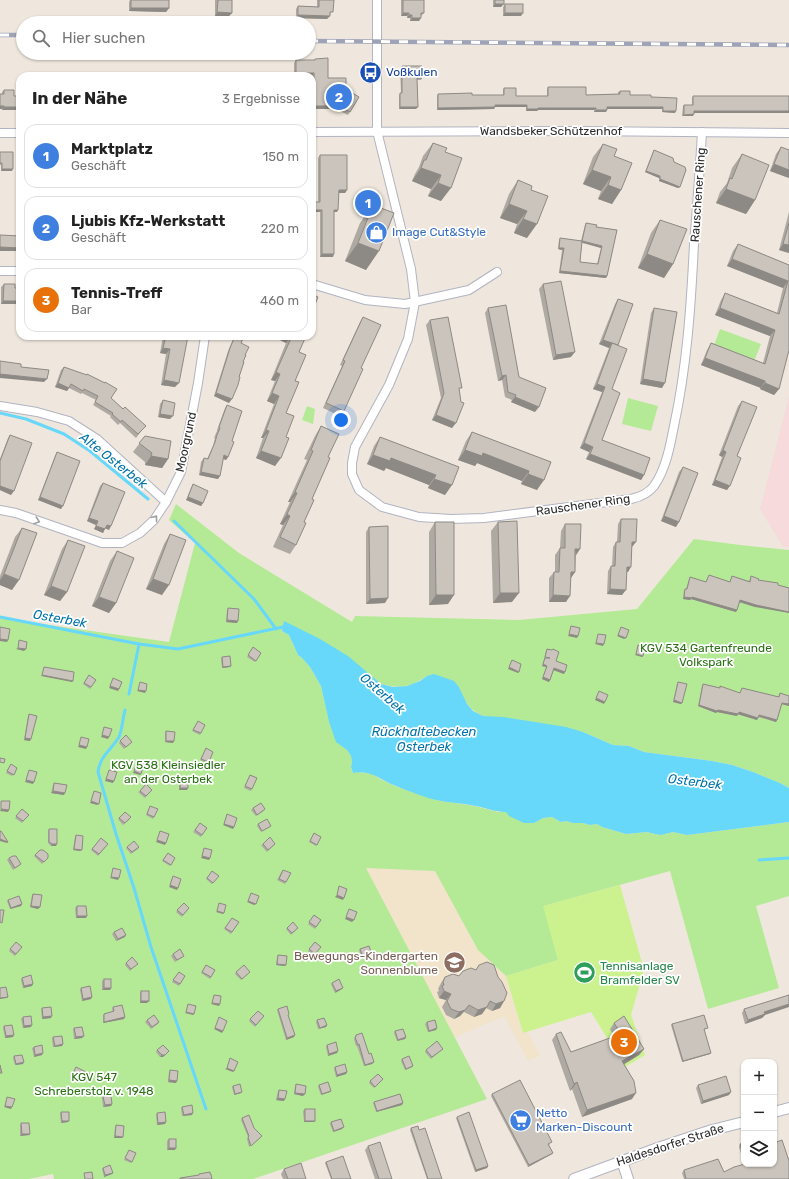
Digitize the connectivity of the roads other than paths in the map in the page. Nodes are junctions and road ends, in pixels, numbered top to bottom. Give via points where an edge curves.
1 (377, 0) edge
2 (377, 131) junction
3 (316, 132) edge
4 (702, 132) junction
5 (0, 133) edge
6 (16, 133) edge
7 (789, 133) edge
8 (0, 271) edge
9 (16, 271) edge
10 (497, 272) dead end
11 (316, 285) edge
12 (415, 302) junction
13 (204, 340) edge
14 (0, 406) edge
15 (166, 502) junction
16 (0, 510) edge
17 (789, 1108) edge
18 (777, 1111) edge
19 (741, 1123) edge
20 (622, 1161) junction
21 (574, 1179) edge
22 (628, 1179) edge

1 - 2 street
2 - 3 street, Wandsbeker Schützenhof
2 - 4 street, Wandsbeker Schützenhof
2 - 12 street, Rauschener Ring via 411,269
4 - 7 street, Wandsbeker Schützenhof
4 - 12 street, Rauschener Ring via 690,313 678,406 669,451 660,476 653,488 643,496 484,518 451,519 419,517 382,507 359,490 352,474 354,447 389,385 408,339
5 - 6 street
8 - 9 street
10 - 12 street via 469,290
11 - 12 street via 365,300 405,304
13 - 15 street, Moorgrund via 181,472
14 - 15 street via 70,421 96,439
16 -> 15 street, Moorgrund via 22,515 102,543 122,542 140,533 154,520
17 - 18 street
19 - 20 street, Haldesdorfer Straße
20 - 21 street, Haldesdorfer Straße
20 - 22 street

